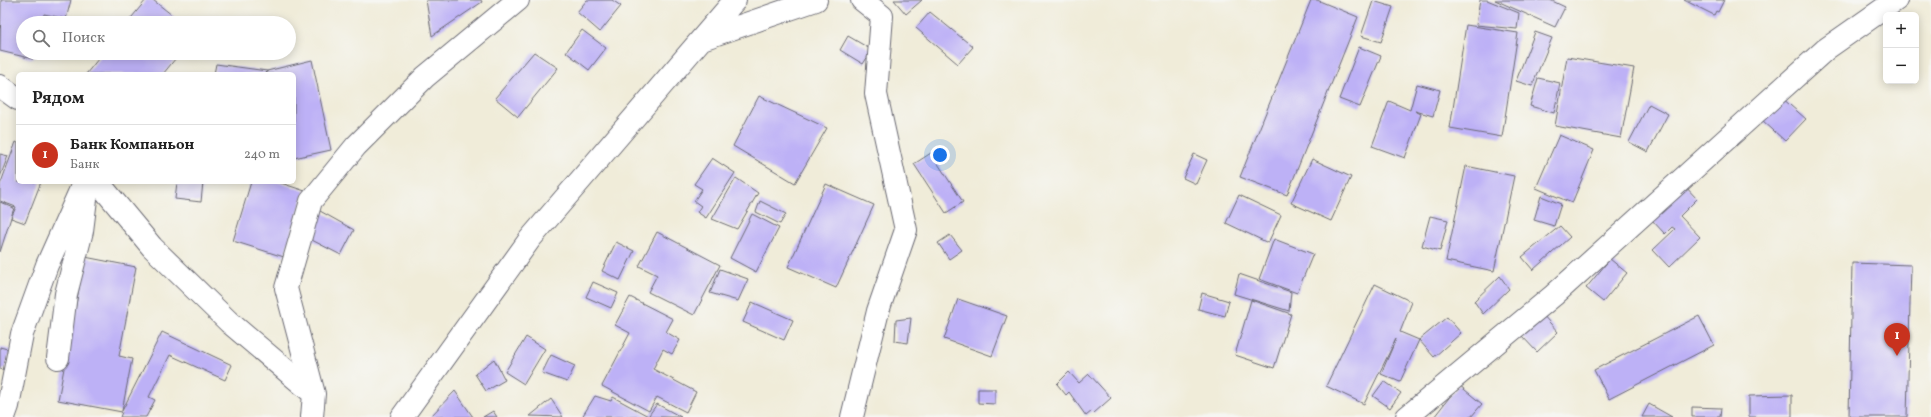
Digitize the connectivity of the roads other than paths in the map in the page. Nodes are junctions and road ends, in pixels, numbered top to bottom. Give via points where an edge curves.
1 (518, 0) edge
2 (735, 0) edge
3 (816, 0) edge
4 (862, 0) edge
5 (1896, 0) edge
6 (702, 39) junction
7 (0, 86) edge
8 (16, 98) edge
9 (83, 184) edge
10 (88, 184) edge
11 (100, 184) edge
12 (58, 358) dead end
13 (314, 394) junction
14 (4, 417) edge
15 (312, 417) edge
16 (402, 417) edge
17 (852, 417) edge
18 (1407, 417) edge

1 - 13 street via 425,77 356,146 311,201 286,288
2 - 6 street
3 - 6 street
4 - 17 street via 882,16 876,94 906,230 878,311
5 - 18 street via 1826,49 1554,295
6 - 16 street via 530,239
7 - 8 street
9 - 14 street via 47,265 22,334
10 - 12 street via 82,231 66,294
11 - 13 street via 152,247 229,322
13 - 15 street

